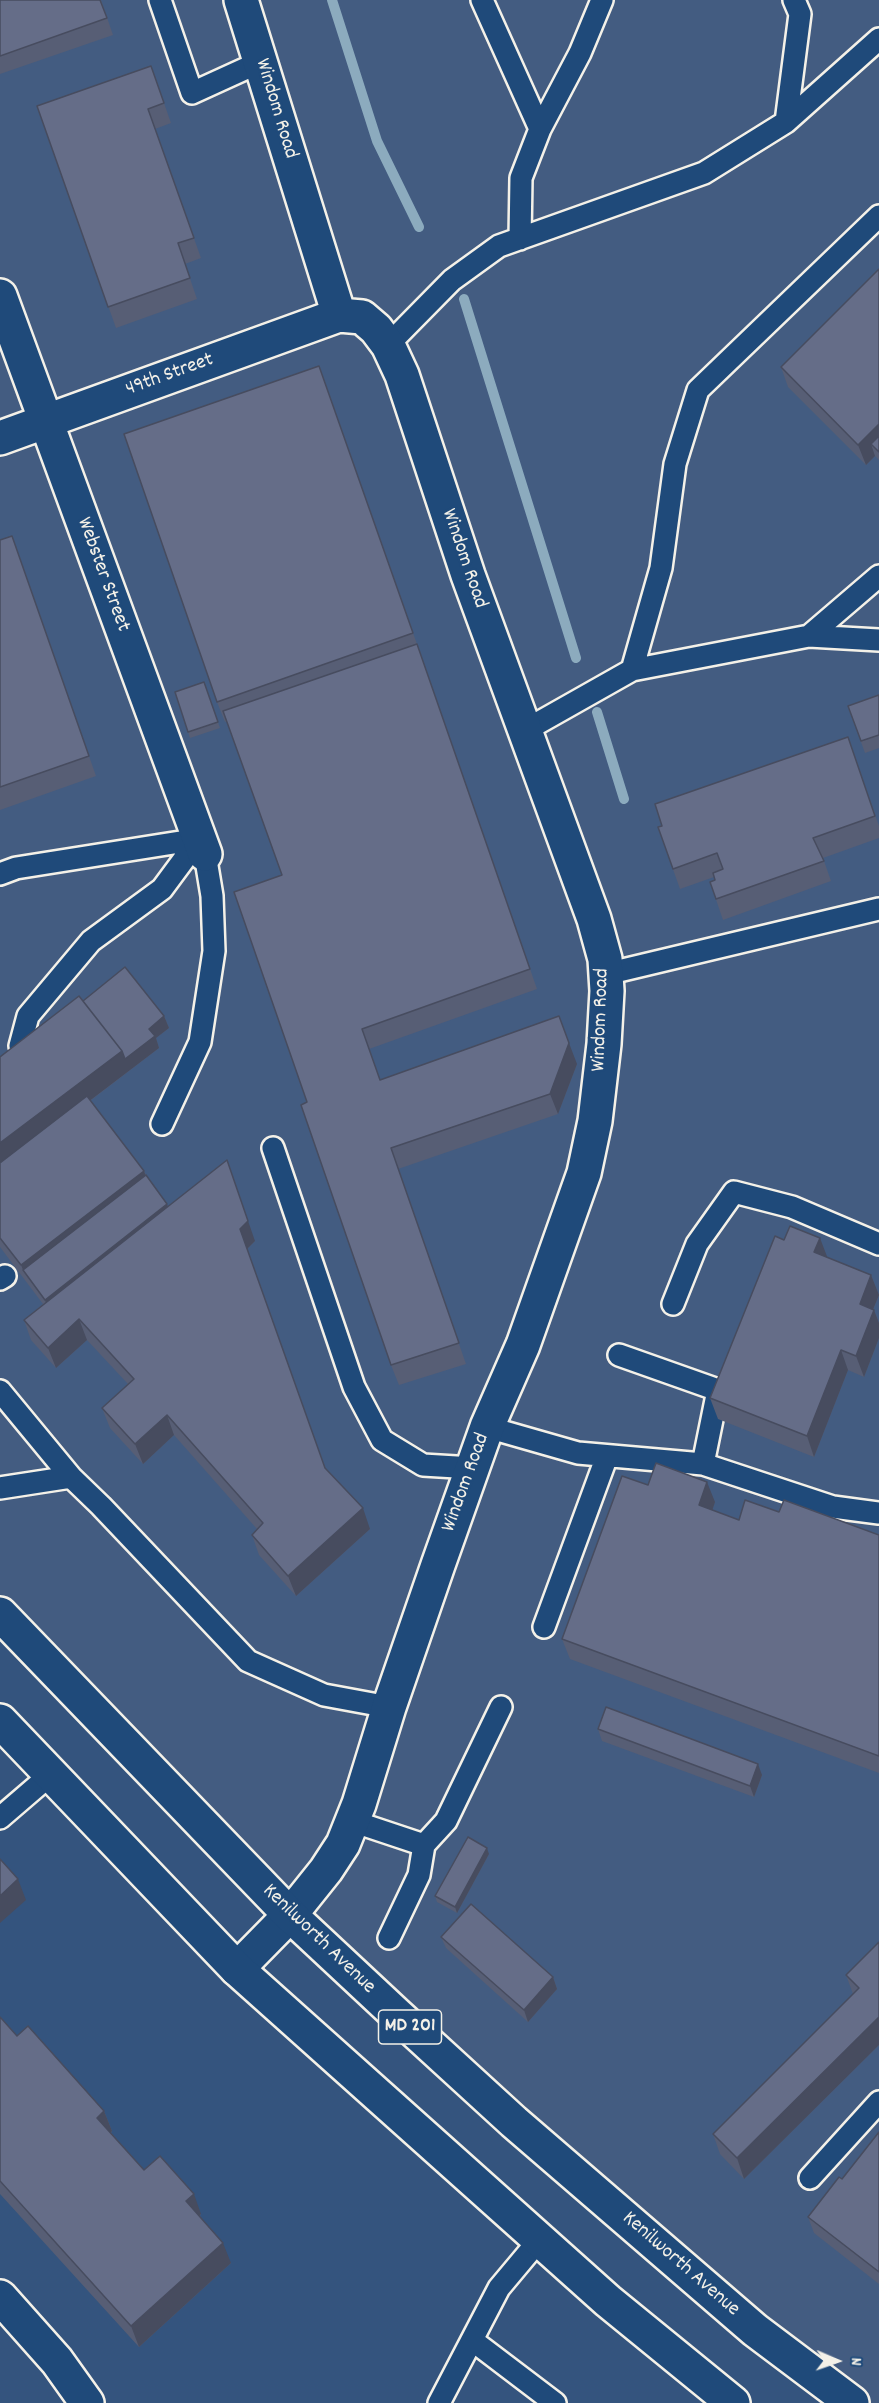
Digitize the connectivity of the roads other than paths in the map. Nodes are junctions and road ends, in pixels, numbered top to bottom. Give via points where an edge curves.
1 (160, 0) edge
2 (241, 0) edge
3 (482, 0) edge
4 (602, 0) edge
5 (794, 0) edge
6 (879, 39) edge
7 (260, 62) junction
8 (786, 122) junction
9 (540, 129) junction
10 (879, 216) edge
11 (520, 239) junction
12 (0, 296) edge
13 (339, 315) junction
14 (388, 345) junction
15 (46, 421) junction
16 (0, 438) edge
17 (879, 576) edge
18 (809, 636) junction
19 (879, 640) edge
20 (632, 670) junction
21 (524, 731) junction
22 (202, 847) junction
23 (0, 874) edge
24 (879, 909) edge
25 (606, 974) junction
26 (20, 1046) edge
27 (162, 1124) dead end
28 (273, 1148) dead end
29 (879, 1244) edge
30 (673, 1304) dead end
31 (619, 1354) dead end
32 (0, 1391) edge
33 (488, 1427) junction
34 (607, 1456) junction
35 (703, 1464) junction
36 (473, 1468) junction
37 (71, 1477) junction
38 (0, 1488) edge
39 (879, 1513) edge
40 (0, 1614) edge
41 (544, 1628) dead end
42 (389, 1707) junction
43 (501, 1707) dead end
44 (0, 1721) edge
45 (50, 1775) junction
46 (0, 1818) edge
47 (352, 1821) junction
48 (424, 1845) junction
49 (290, 1915) junction
50 (389, 1938) dead end
51 (237, 1969) junction
52 (879, 2102) edge
53 (810, 2178) dead end
54 (540, 2239) junction
55 (0, 2297) edge
56 (472, 2340) junction
57 (87, 2403) edge
58 (439, 2403) edge
59 (555, 2403) edge
60 (733, 2403) edge
61 (852, 2403) edge

1 - 7 lane via 192,93
2 - 7 street, Windom Road
3 - 9 lane
4 - 9 lane via 580,53
5 - 8 lane via 800,14
6 - 8 lane
7 - 13 street, Windom Road
8 - 11 lane via 704,173
9 - 11 lane via 521,178
10 - 20 lane via 698,390 675,464 661,568
11 - 14 lane via 500,246 452,280
12 - 15 street, Webster Street
13 - 14 street, Windom Road via 362,317
13 - 15 street, 49th Street
14 - 21 street, Windom Road via 402,375
15 - 16 street, 49th Street
15 - 22 street, Webster Street
17 - 18 lane
18 - 19 lane
18 - 20 lane
20 - 21 lane
21 - 25 street, Windom Road via 594,919
22 - 23 lane via 16,868
22 - 26 lane via 162,889 90,941 28,1016
22 - 27 lane via 212,896 214,951 200,1042
24 - 25 lane
25 - 33 street, Windom Road via 604,1044 584,1173 523,1345
28 - 36 lane via 354,1387 382,1440 423,1465
29 - 30 lane via 792,1207 734,1192 697,1244
31 - 35 lane via 718,1390
32 - 37 lane
33 - 34 lane via 578,1453
33 - 36 street, Windom Road
34 - 35 lane
34 - 41 lane
35 - 39 lane via 833,1507
36 - 42 street, Windom Road
37 - 38 lane
37 - 42 lane via 248,1661 324,1695
40 - 49 street, Kenilworth Avenue / MD 201
42 - 47 street, Windom Road
43 - 48 lane via 446,1821
44 - 45 street
45 - 46 lane
45 - 51 street
47 - 48 lane
47 - 49 street, Windom Road via 326,1870
48 - 50 lane via 420,1875
49 - 51 street, Windom Road
49 - 61 street, Kenilworth Avenue / MD 201 via 514,2122 755,2330
51 - 54 street
52 - 53 lane
54 - 56 lane via 499,2288
54 - 60 street
55 - 57 street via 57,2361
56 - 58 lane
56 - 59 lane

